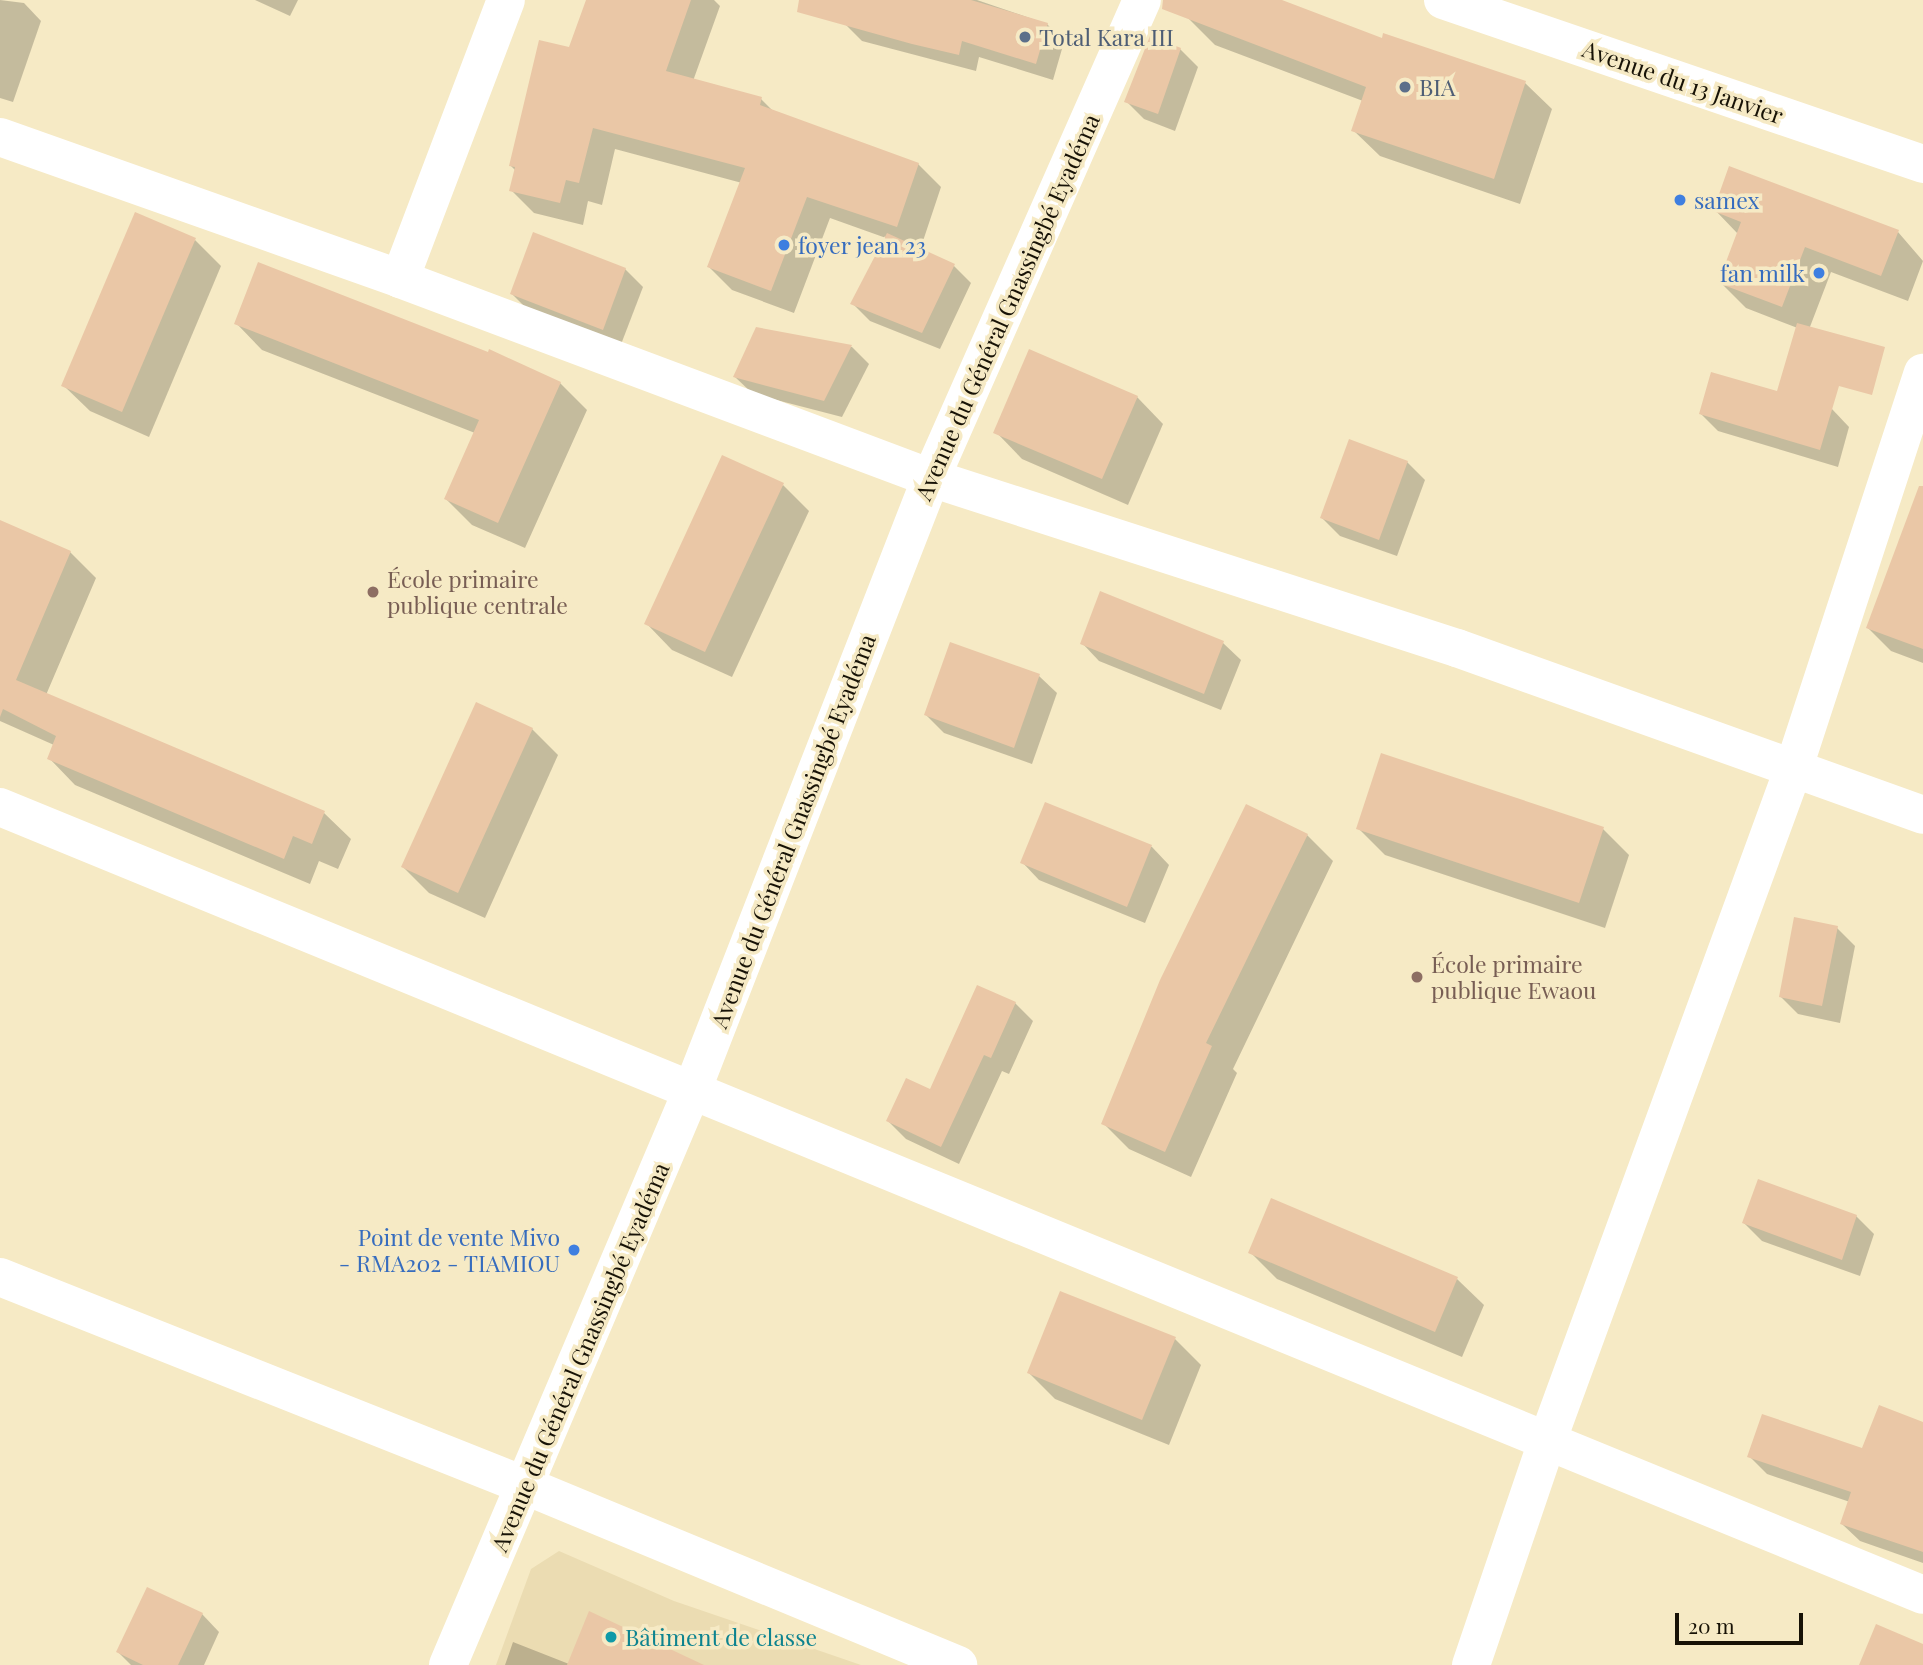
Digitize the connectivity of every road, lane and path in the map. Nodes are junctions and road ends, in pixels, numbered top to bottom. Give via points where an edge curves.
1 (506, 0) edge
2 (1142, 0) edge
3 (1443, 0) edge
4 (0, 137) edge
5 (1923, 164) edge
6 (400, 279) junction
7 (1923, 373) edge
8 (930, 478) junction
9 (1793, 770) junction
10 (0, 807) edge
11 (1923, 815) edge
12 (693, 1088) junction
13 (0, 1277) edge
14 (1548, 1439) junction
15 (526, 1486) junction
16 (1923, 1595) edge
17 (448, 1665) edge
18 (958, 1665) edge
19 (1471, 1665) edge

1 - 6 street
2 - 8 street, Avenue du Général Gnassingbé Eyadéma
3 - 5 street, Avenue du 13 Janvier
4 - 6 street
6 - 8 street
7 - 9 street
8 - 9 street via 1457,648
8 - 12 street, Avenue du Général Gnassingbé Eyadéma
9 - 11 street
9 - 14 street
10 - 12 street
12 - 14 street
12 - 15 street, Avenue du Général Gnassingbé Eyadéma
13 - 15 street
14 - 16 street
14 - 19 street
15 - 17 street, Avenue du Général Gnassingbé Eyadéma
15 - 18 street

